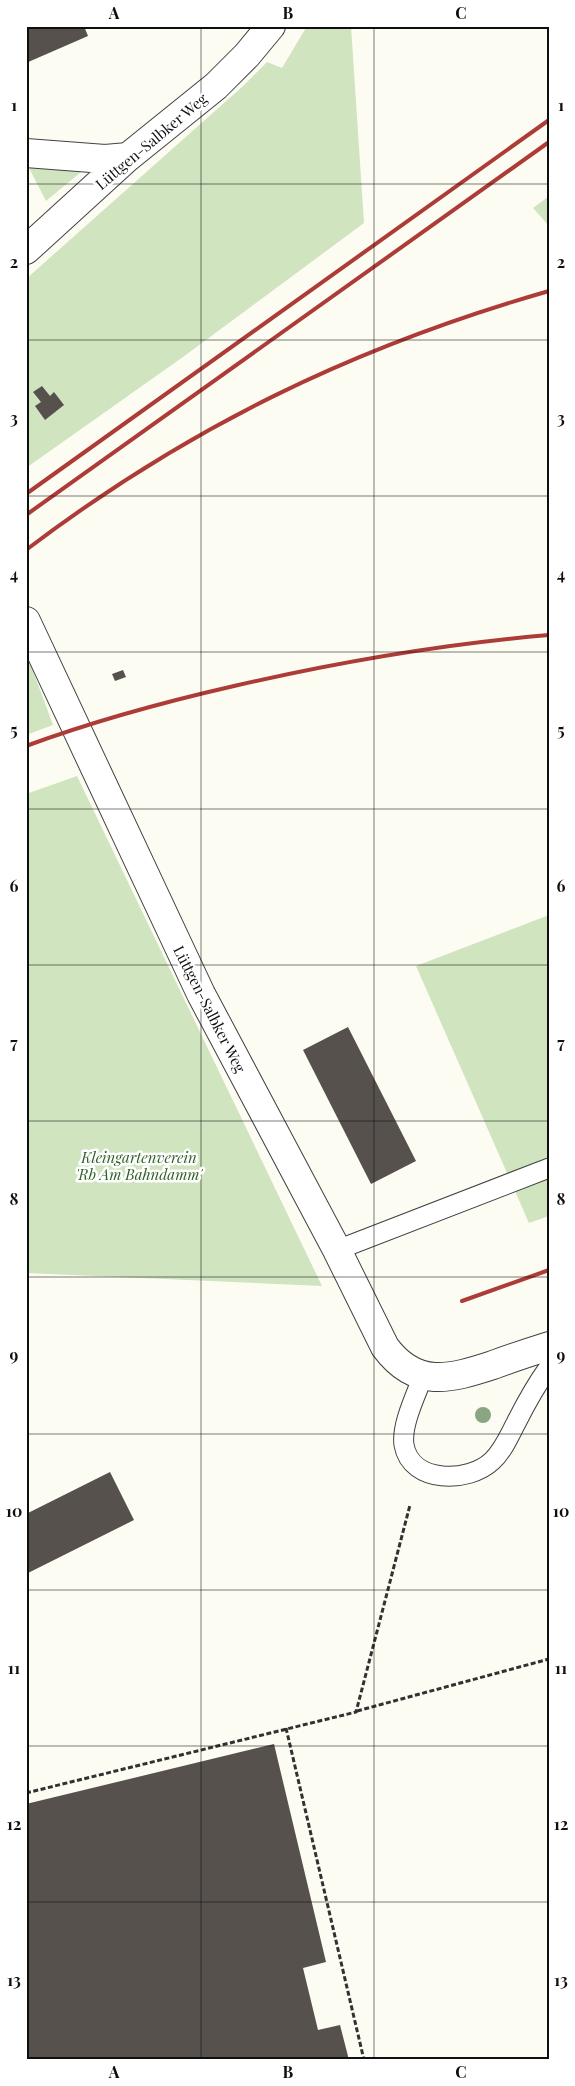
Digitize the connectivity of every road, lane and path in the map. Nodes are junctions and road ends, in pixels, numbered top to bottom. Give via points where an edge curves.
1 (271, 26) edge
2 (26, 153) edge
3 (128, 157) junction
4 (27, 242) edge
5 (26, 622) edge
6 (549, 1168) edge
7 (337, 1250) junction
8 (549, 1346) edge
9 (549, 1367) edge
10 (423, 1376) junction
11 (410, 1505) dead end
12 (549, 1659) edge
13 (356, 1712) junction
14 (286, 1728) junction
15 (26, 1793) edge
16 (364, 2060) edge

1 - 3 street, Lüttgen-Salbker Weg via 216,86
2 - 3 street via 105,159
3 - 4 street, Lüttgen-Salbker Weg
5 - 7 street, Lüttgen-Salbker Weg via 201,994
6 - 7 lane
7 - 10 street, Lüttgen-Salbker Weg via 385,1347 401,1365
8 - 10 street, Lüttgen-Salbker Weg via 460,1376
9 - 10 lane via 492,1462 476,1471 452,1476 435,1475 419,1469 404,1445 405,1427
11 - 13 path
12 - 13 path
13 - 14 path
14 - 15 path
14 - 16 path

